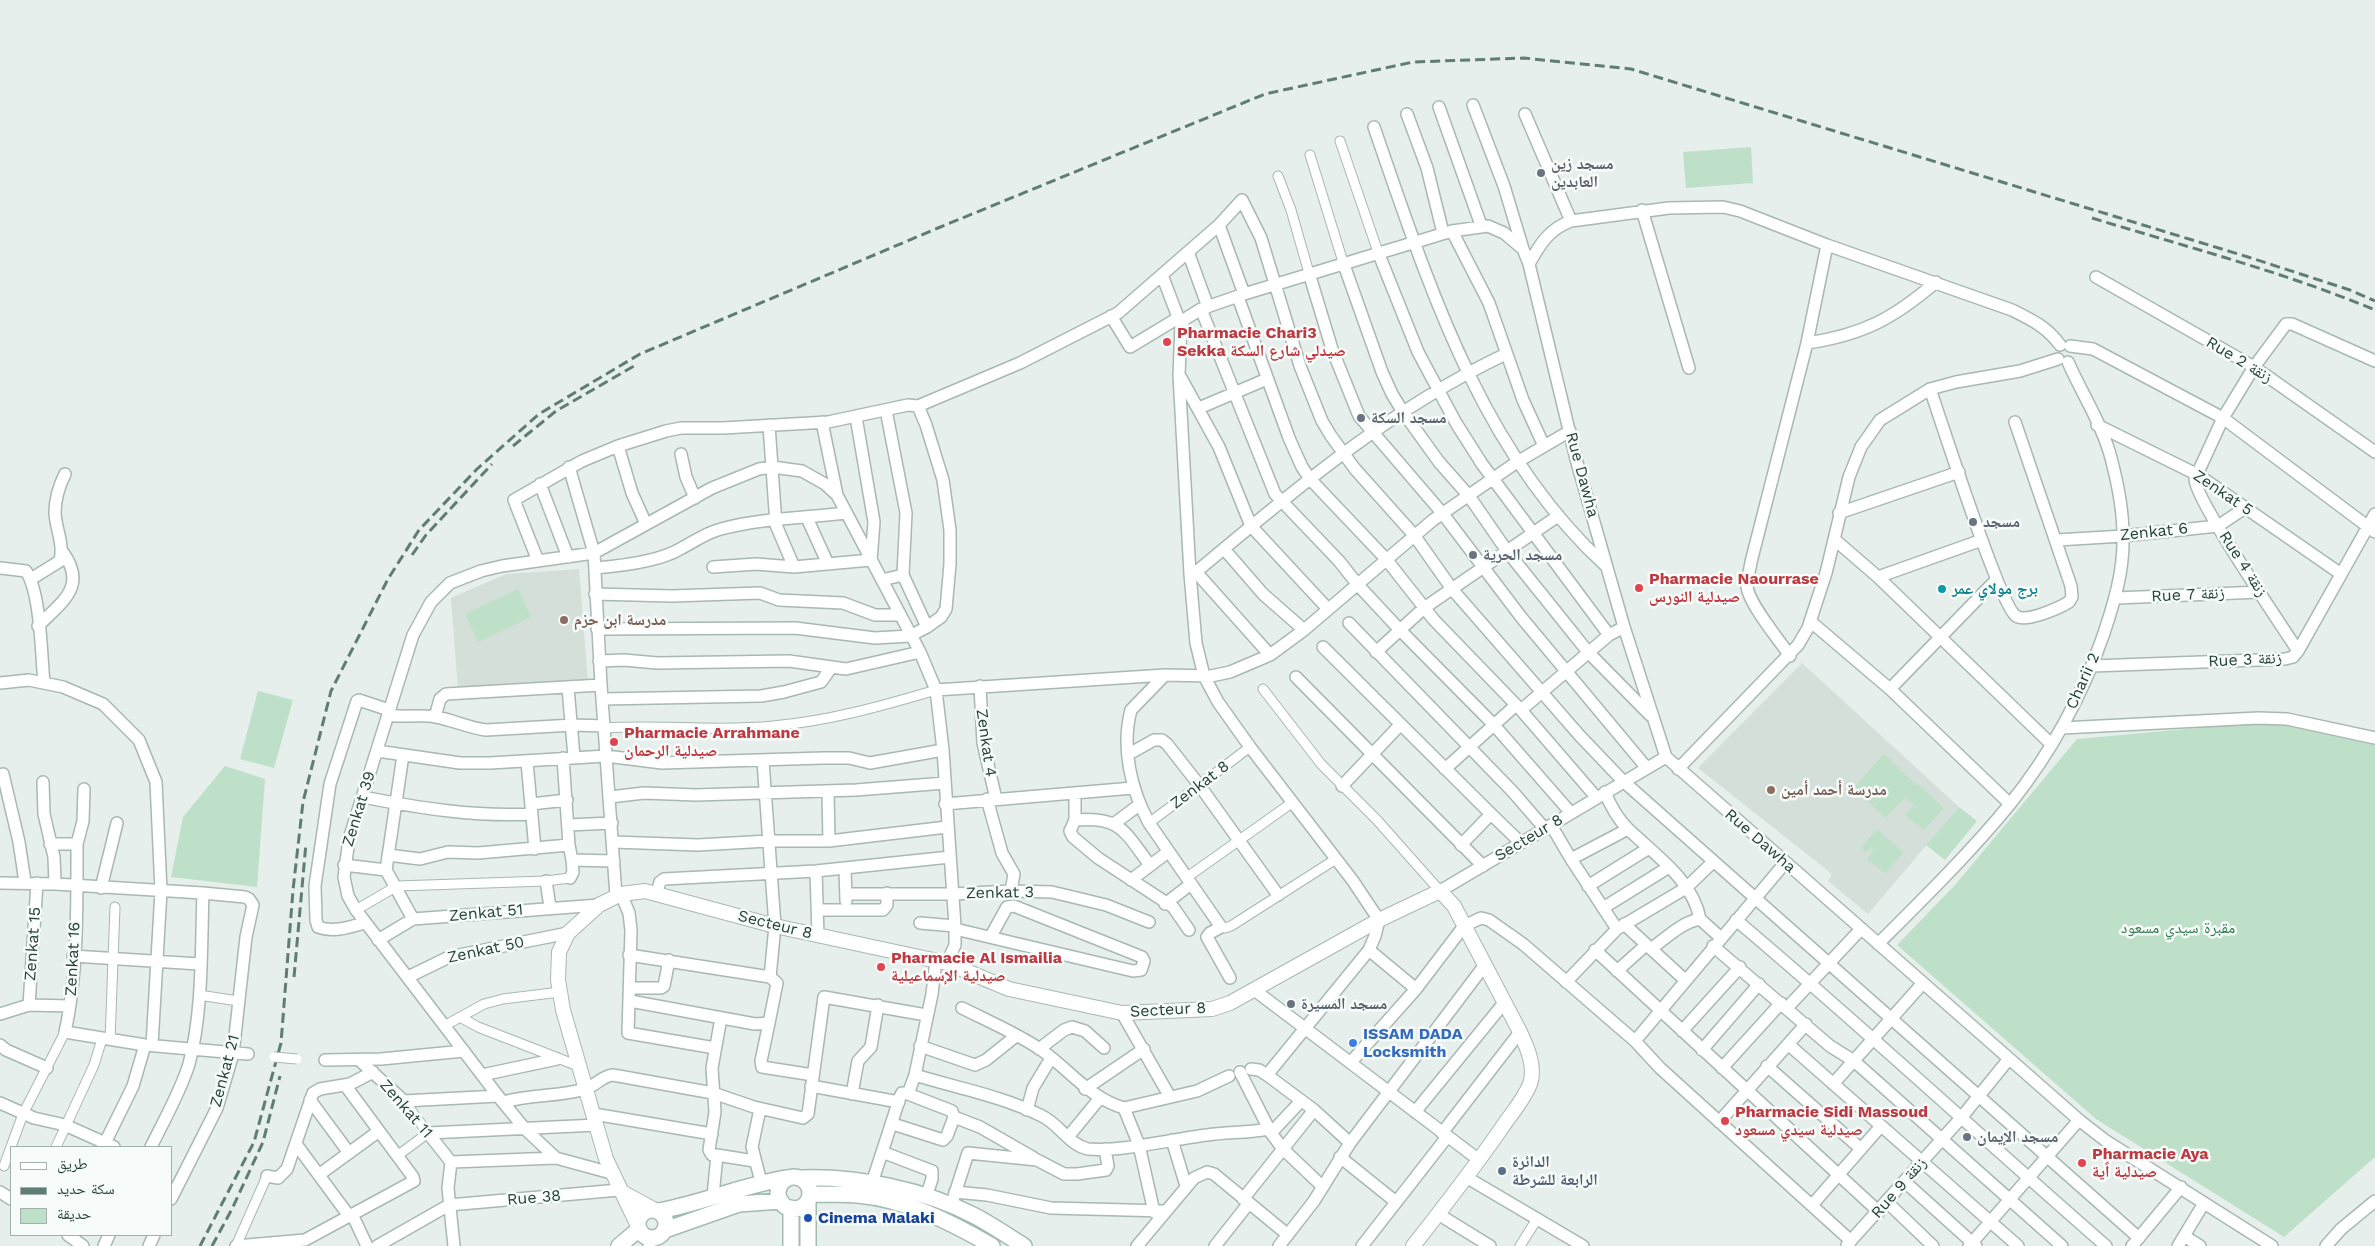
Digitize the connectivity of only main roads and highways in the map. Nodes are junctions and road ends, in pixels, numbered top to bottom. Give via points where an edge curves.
1 (794, 1178) junction
2 (809, 1198) junction
3 (786, 1205) junction
4 (656, 1210) junction
5 (665, 1230) junction
6 (644, 1237) edge
7 (811, 1244) edge
8 (619, 1246) edge
9 (791, 1246) edge
10 (992, 1246) edge
11 (1024, 1246) edge

1 - 2 main road via 809,1185
1 - 3 main road via 782,1182 778,1191
1 - 4 main road via 761,1182 677,1208
1 - 11 main road via 838,1178 926,1197 953,1199
2 - 3 main road via 801,1207
2 - 7 main road
2 - 10 main road via 858,1195 890,1202 950,1222
3 - 5 main road via 739,1204
3 - 9 main road
4 - 5 main road via 665,1218
4 - 6 main road via 641,1215
5 - 6 main road via 659,1236
6 - 8 main road

